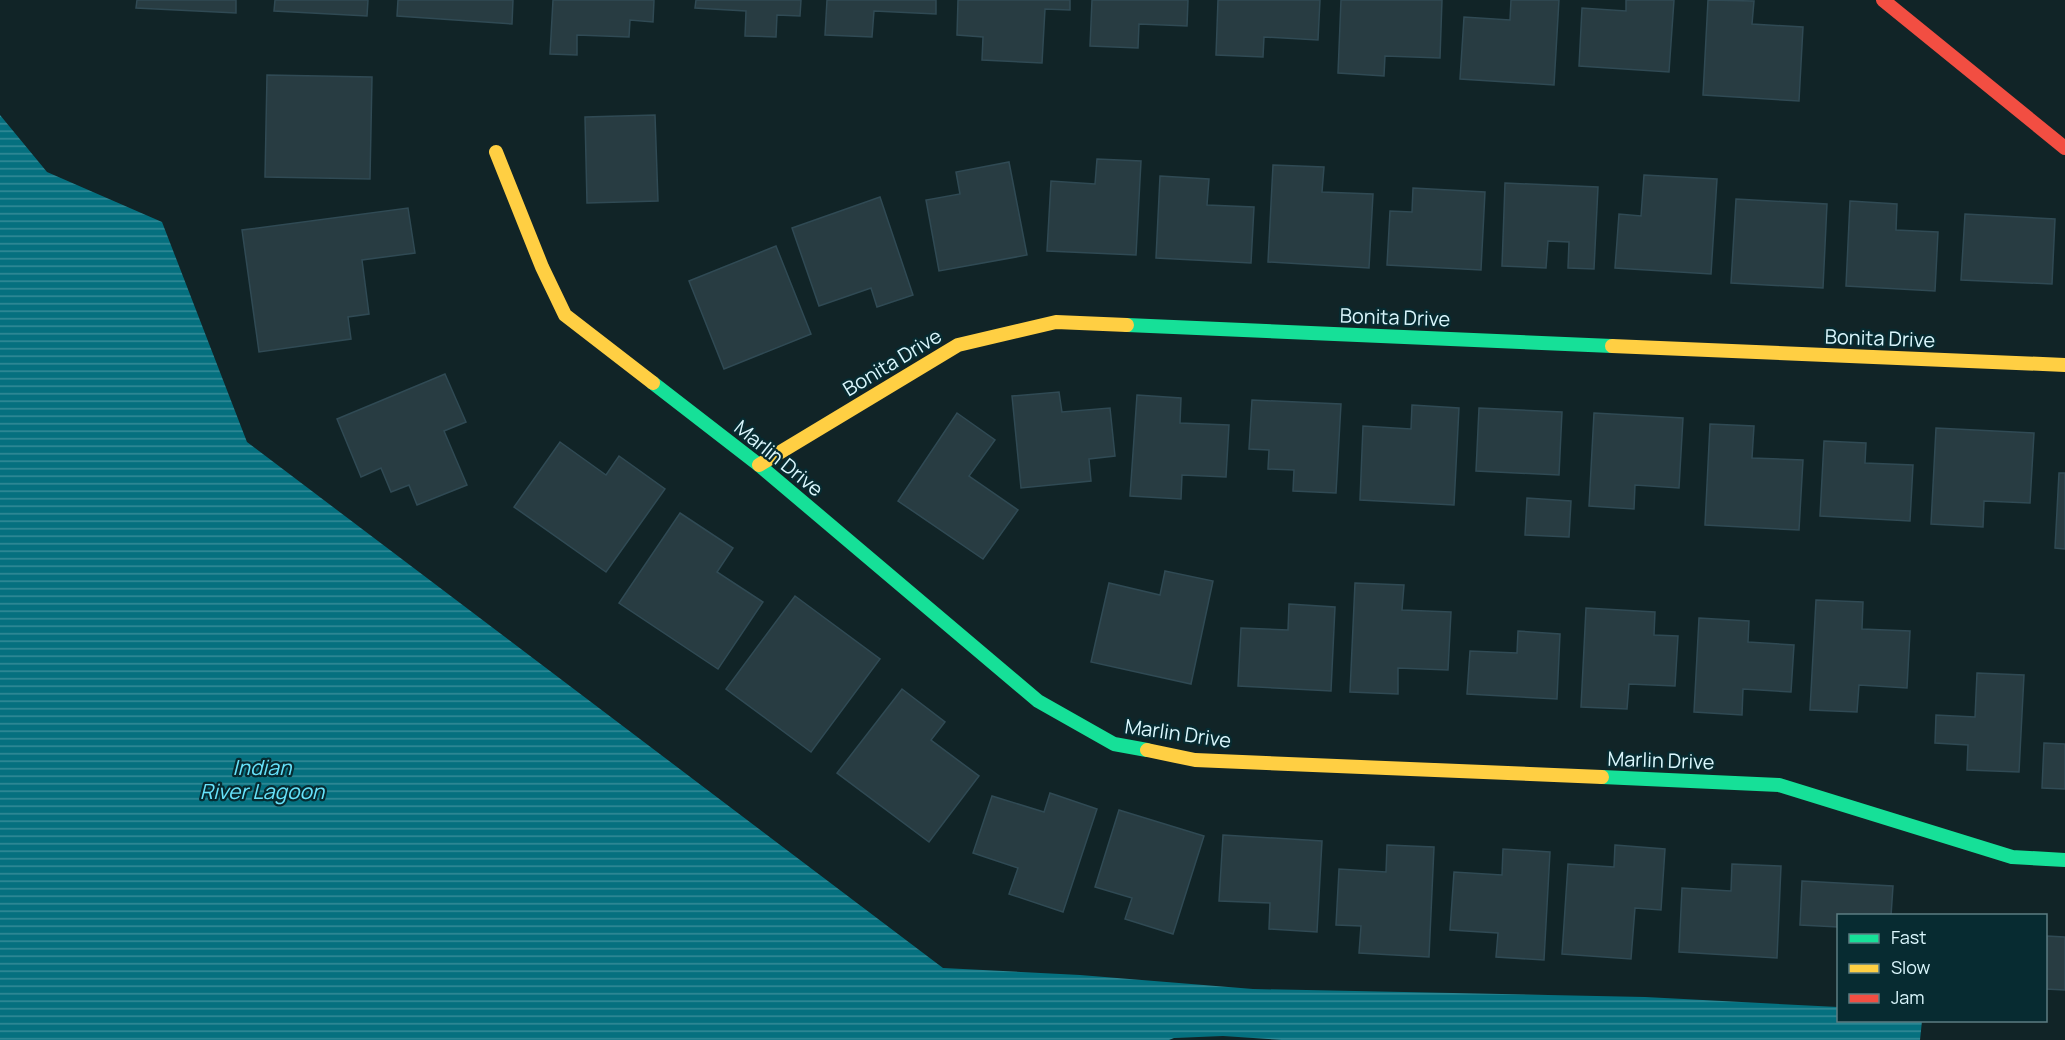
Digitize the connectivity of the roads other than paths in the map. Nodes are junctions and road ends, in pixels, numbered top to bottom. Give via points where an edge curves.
1 (1882, 0) edge
2 (2065, 148) edge
3 (496, 152) dead end
4 (2065, 365) edge
5 (759, 465) junction
6 (2065, 860) edge

1 - 2 street
3 - 5 street, Marlin Drive via 565,315
4 - 5 street, Bonita Drive via 1056,322 958,345
5 - 6 street, Marlin Drive via 1038,700 1114,744 1195,760 1779,785 2012,857

